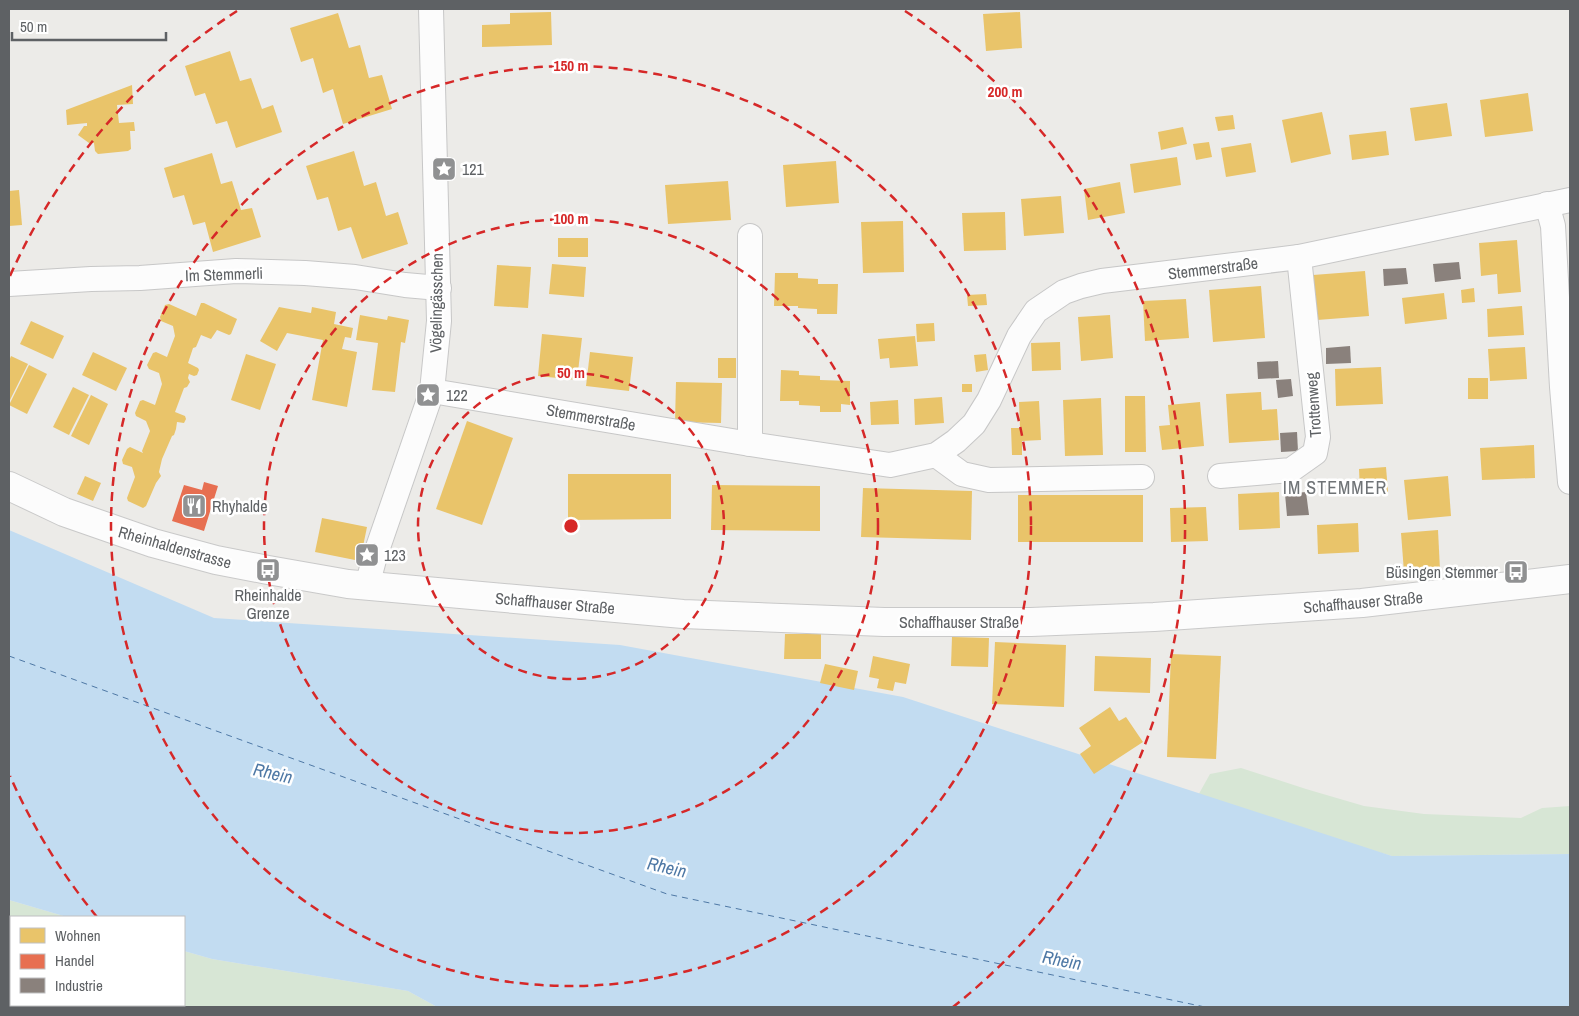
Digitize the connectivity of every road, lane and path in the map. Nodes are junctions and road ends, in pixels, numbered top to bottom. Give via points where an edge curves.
1 (431, 9) edge
2 (1570, 200) edge
3 (1547, 204) junction
4 (750, 236) dead end
5 (1299, 257) junction
6 (9, 284) edge
7 (439, 288) junction
8 (1566, 387) edge
9 (432, 390) junction
10 (750, 444) junction
11 (936, 455) junction
12 (1220, 476) dead end
13 (1142, 477) dead end
14 (1570, 482) edge
15 (9, 486) edge
16 (1570, 579) edge
17 (357, 585) junction

1 - 7 street, Vögelingässchen
2 - 3 street, Stemmerstraße
3 - 5 street, Stemmerstraße
3 - 8 street via 1553,226
4 - 10 street
5 - 11 street, Stemmerstraße via 1102,281 1064,292 1036,311 1019,336 974,424
5 - 12 street, Trottenweg via 1318,437 1314,453 1290,470
6 - 7 street, Im Stemmerli via 236,271 355,277
7 - 9 street, Vögelingässchen
8 - 14 street
9 - 10 street, Stemmerstraße
9 - 17 street, Vögelingässchen via 375,556
10 - 11 street, Stemmerstraße via 890,465
11 - 13 street via 962,474 989,480
15 - 17 main road, Rheinhaldenstrasse via 64,512 153,543 216,560
16 - 17 main road, Schaffhauser Straße via 1362,603 1211,615 1002,622 884,622 683,614

